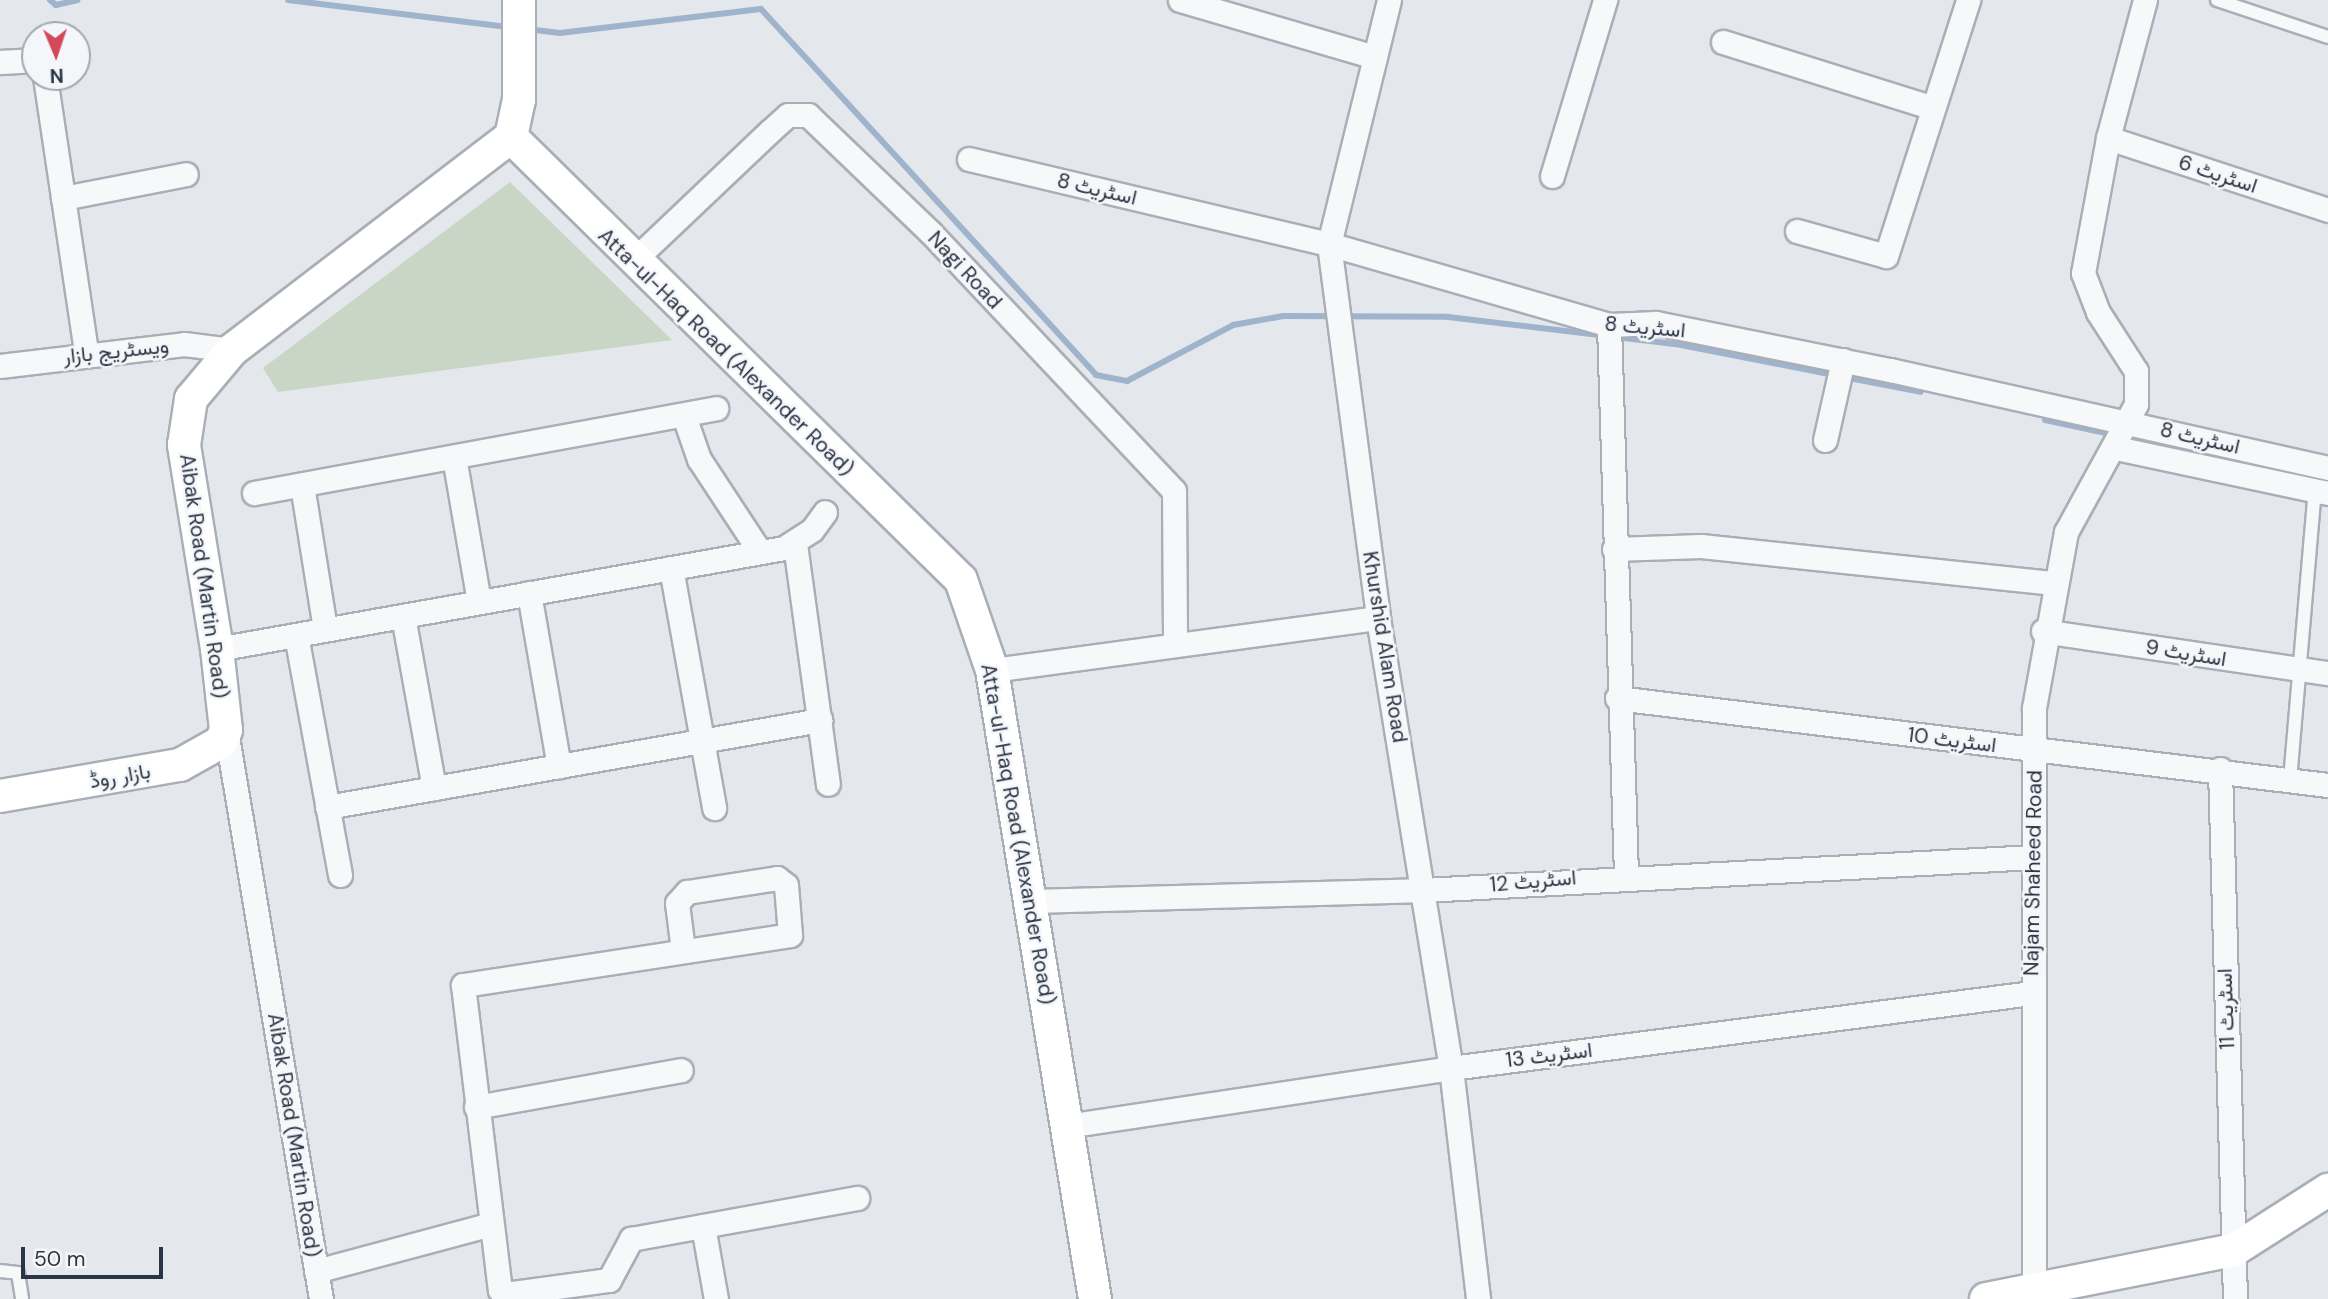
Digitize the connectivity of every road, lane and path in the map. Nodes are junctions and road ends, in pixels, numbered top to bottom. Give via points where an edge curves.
1 (1180, 0) edge
2 (1389, 0) edge
3 (1605, 0) edge
4 (1968, 0) edge
5 (2145, 0) edge
6 (2217, 0) edge
7 (519, 2) edge
8 (2328, 37) edge
9 (1723, 42) dead end
10 (1375, 57) junction
11 (21, 61) edge
12 (0, 62) edge
13 (47, 91) edge
14 (1933, 108) junction
15 (511, 137) junction
16 (2108, 138) junction
17 (969, 159) dead end
18 (187, 174) dead end
19 (1552, 176) dead end
20 (63, 198) junction
21 (2328, 210) edge
22 (1797, 231) dead end
23 (1329, 244) junction
24 (633, 261) junction
25 (1609, 335) junction
26 (232, 350) junction
27 (86, 352) junction
28 (0, 366) edge
29 (1840, 372) junction
30 (716, 408) dead end
31 (684, 416) junction
32 (2131, 422) junction
33 (1825, 440) dead end
34 (454, 457) junction
35 (2111, 457) junction
36 (2328, 468) edge
37 (302, 485) junction
38 (2322, 492) edge
39 (254, 493) dead end
40 (825, 512) dead end
41 (795, 544) junction
42 (1614, 549) junction
43 (760, 552) junction
44 (671, 568) junction
45 (2054, 583) junction
46 (529, 593) junction
47 (479, 602) junction
48 (403, 616) junction
49 (1378, 618) junction
50 (325, 629) junction
51 (2043, 631) junction
52 (296, 635) junction
53 (1175, 641) junction
54 (217, 649) junction
55 (992, 670) junction
56 (2299, 670) junction
57 (2328, 673) edge
58 (1618, 698) junction
59 (820, 720) junction
60 (226, 730) junction
61 (702, 741) junction
62 (2034, 751) junction
63 (559, 766) junction
64 (2220, 769) junction
65 (2290, 780) junction
66 (828, 784) dead end
67 (2328, 785) edge
68 (434, 788) junction
69 (0, 796) edge
70 (327, 807) junction
71 (714, 808) dead end
72 (2033, 857) junction
73 (340, 874) dead end
74 (1626, 874) junction
75 (1424, 890) junction
76 (1034, 901) junction
77 (683, 950) junction
78 (2032, 993) junction
79 (1451, 1068) junction
80 (681, 1070) dead end
81 (477, 1107) junction
82 (1067, 1126) junction
83 (2328, 1190) edge
84 (857, 1198) dead end
85 (491, 1224) junction
86 (703, 1226) junction
87 (2234, 1250) junction
88 (0, 1270) edge
89 (316, 1271) junction
90 (2034, 1296) edge
91 (22, 1299) edge
92 (321, 1299) edge
93 (716, 1299) edge
94 (1095, 1299) edge
95 (1478, 1299) edge
96 (1986, 1299) edge
97 (2235, 1299) edge

1 - 10 street
2 - 10 street, Khurshid Alam Road
3 - 19 street
4 - 14 street
5 - 16 street
6 - 8 lane
7 - 15 street
9 - 14 street
10 - 23 street, Khurshid Alam Road
11 - 12 street
13 - 20 street
14 - 22 street via 1886,256
15 - 24 street, Atta-ul-Haq Road (Alexander Road)
15 - 26 street, Aibak Road (Martin Road)
16 - 21 street, اسٹریٹ 6
16 - 32 street via 2082,273 2098,312 2136,371
17 - 23 street, اسٹریٹ 8
18 - 20 street
20 - 27 street
23 - 25 street, اسٹریٹ 8
23 - 49 street, Khurshid Alam Road
24 - 53 street, Nagi Road via 788,115 807,115 931,233 1174,491
24 - 55 street, Atta-ul-Haq Road (Alexander Road) via 961,580
25 - 29 street, اسٹریٹ 8 via 1656,323
25 - 42 street
26 - 27 street, ویسٹریج بازار via 184,344
26 - 54 street, Aibak Road (Martin Road) via 202,379 185,416 192,519
27 - 28 street, ویسٹریج بازار
29 - 32 street, اسٹریٹ 8
29 - 33 street
30 - 31 street
31 - 34 street
31 - 43 street via 699,459
32 - 35 street, Najam Shaheed Road
32 - 36 street, اسٹریٹ 8
34 - 37 street
34 - 47 street
35 - 38 street
35 - 45 street, Najam Shaheed Road via 2066,532
37 - 39 street
37 - 50 street
38 - 56 lane
40 - 41 street
41 - 43 street
41 - 59 street
42 - 45 street via 1701,546
42 - 58 street
43 - 44 street
44 - 46 street
44 - 61 street
45 - 51 street, Najam Shaheed Road
46 - 47 street
46 - 63 street
47 - 48 street
48 - 50 street
48 - 68 street
49 - 53 street
49 - 75 street, Khurshid Alam Road
50 - 52 street
51 - 56 street, اسٹریٹ 9
51 - 62 street, Najam Shaheed Road
52 - 54 street
52 - 70 street
53 - 55 street
54 - 60 street, Aibak Road (Martin Road)
55 - 76 street, Atta-ul-Haq Road (Alexander Road)
56 - 57 street, اسٹریٹ 9
56 - 65 lane
58 - 62 street, اسٹریٹ 10
58 - 74 street
59 - 61 street
59 - 66 street
60 - 69 street, بازار روڈ via 212,750 180,765
60 - 89 street, Aibak Road (Martin Road)
61 - 63 street
61 - 71 street
62 - 64 street, اسٹریٹ 10
62 - 72 street, Najam Shaheed Road
63 - 68 street
64 - 65 street, اسٹریٹ 10
64 - 87 street, اسٹریٹ 11
65 - 67 street, اسٹریٹ 10
68 - 70 street
70 - 73 street
72 - 74 street, اسٹریٹ 12
72 - 78 street, Najam Shaheed Road
74 - 75 street, اسٹریٹ 12
75 - 76 street, اسٹریٹ 12
75 - 79 street, Khurshid Alam Road
76 - 82 street, Atta-ul-Haq Road (Alexander Road)
77 - 77 street via 677,903 687,891 777,878 786,885 790,935
77 - 81 street via 463,985
78 - 79 street, اسٹریٹ 13
78 - 90 street, Najam Shaheed Road
79 - 82 street, اسٹریٹ 13
79 - 95 street, Khurshid Alam Road
80 - 81 street
81 - 85 street
82 - 94 street, Atta-ul-Haq Road (Alexander Road)
83 - 87 street
84 - 86 street
85 - 86 street via 505,1294 609,1280 624,1242
85 - 89 street
86 - 93 street
87 - 90 street
87 - 97 street, اسٹریٹ 11
88 - 91 lane via 18,1273
89 - 92 street, Aibak Road (Martin Road)
90 - 96 street

